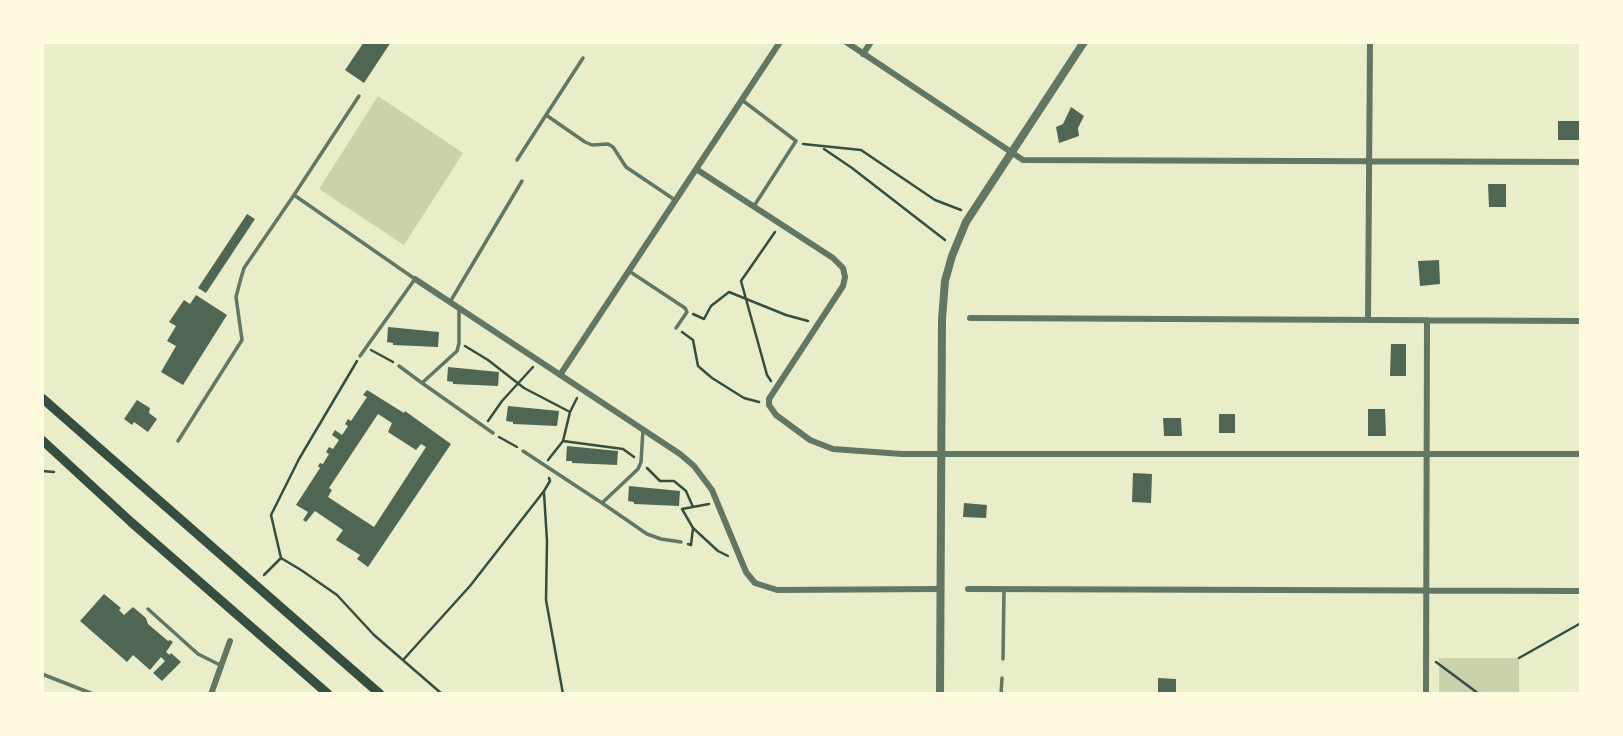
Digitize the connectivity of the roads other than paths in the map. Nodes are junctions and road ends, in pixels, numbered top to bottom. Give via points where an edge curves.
1 (780, 42) edge
2 (846, 42) edge
3 (871, 42) edge
4 (1084, 42) edge
5 (1370, 42) edge
6 (863, 54) junction
7 (583, 58) dead end
8 (359, 96) dead end
9 (742, 100) junction
10 (546, 115) junction
11 (1012, 152) junction
12 (517, 160) dead end
13 (1369, 161) junction
14 (1581, 162) edge
15 (696, 169) junction
16 (522, 181) dead end
17 (294, 195) junction
18 (676, 200) junction
19 (754, 206) junction
20 (629, 271) junction
21 (415, 279) junction
22 (450, 302) junction
23 (460, 308) junction
24 (970, 318) dead end
25 (1368, 320) junction
26 (1427, 320) junction
27 (1581, 321) edge
28 (676, 328) road end
29 (360, 356) road end
30 (399, 366) road end
31 (560, 375) junction
32 (422, 383) junction
33 (42, 398) edge
34 (643, 430) junction
35 (493, 433) road end
36 (42, 440) edge
37 (178, 441) dead end
38 (523, 451) road end
39 (942, 453) junction
40 (1427, 454) junction
41 (1581, 454) edge
42 (602, 503) junction
43 (681, 542) dead end
44 (941, 589) junction
45 (968, 589) dead end
46 (1004, 589) junction
47 (1426, 591) junction
48 (1581, 591) edge
49 (148, 609) dead end
50 (230, 641) dead end
51 (1003, 659) dead end
52 (222, 666) junction
53 (42, 674) edge
54 (1002, 678) dead end
55 (93, 694) edge
56 (211, 694) edge
57 (328, 694) edge
58 (380, 694) edge
59 (940, 694) edge
60 (1001, 694) edge
61 (1426, 694) edge

1 - 9 street
2 - 6 street
3 - 6 street
4 - 11 street
5 - 13 street
6 - 11 street
7 - 10 lane
8 - 17 lane
9 - 15 street
9 - 19 lane via 796,139
10 - 12 lane
10 - 18 lane via 585,142 613,147 626,167
11 - 13 street via 1023,160
11 - 39 street via 961,232 945,281
13 - 14 street
13 - 25 street
15 - 18 street
15 - 19 street
16 - 22 lane
17 - 21 lane
17 - 37 lane via 244,268 236,297 242,340
18 - 20 street
19 - 39 street via 840,263 845,273 842,286 769,399 776,415 810,440 833,449
20 - 28 lane via 683,306 687,312
20 - 31 street
21 - 22 street
21 - 29 lane
22 - 23 street
23 - 31 street
23 - 32 lane via 457,351
24 - 25 street
25 - 26 street
26 - 27 street
26 - 40 street
30 - 32 lane
31 - 34 street
32 - 35 lane
33 - 58 main road
34 - 42 lane via 638,469
34 - 44 street via 680,454 708,482 746,572 755,583 777,590
36 - 57 main road
38 - 42 lane
39 - 40 street
39 - 44 street
40 - 41 street
40 - 47 street
42 - 43 lane via 647,534
44 - 59 street
45 - 46 street
46 - 47 street
46 - 51 lane
47 - 48 street
47 - 61 street
49 - 52 lane via 198,654
50 - 52 street
52 - 56 street
53 - 55 lane
54 - 60 lane

